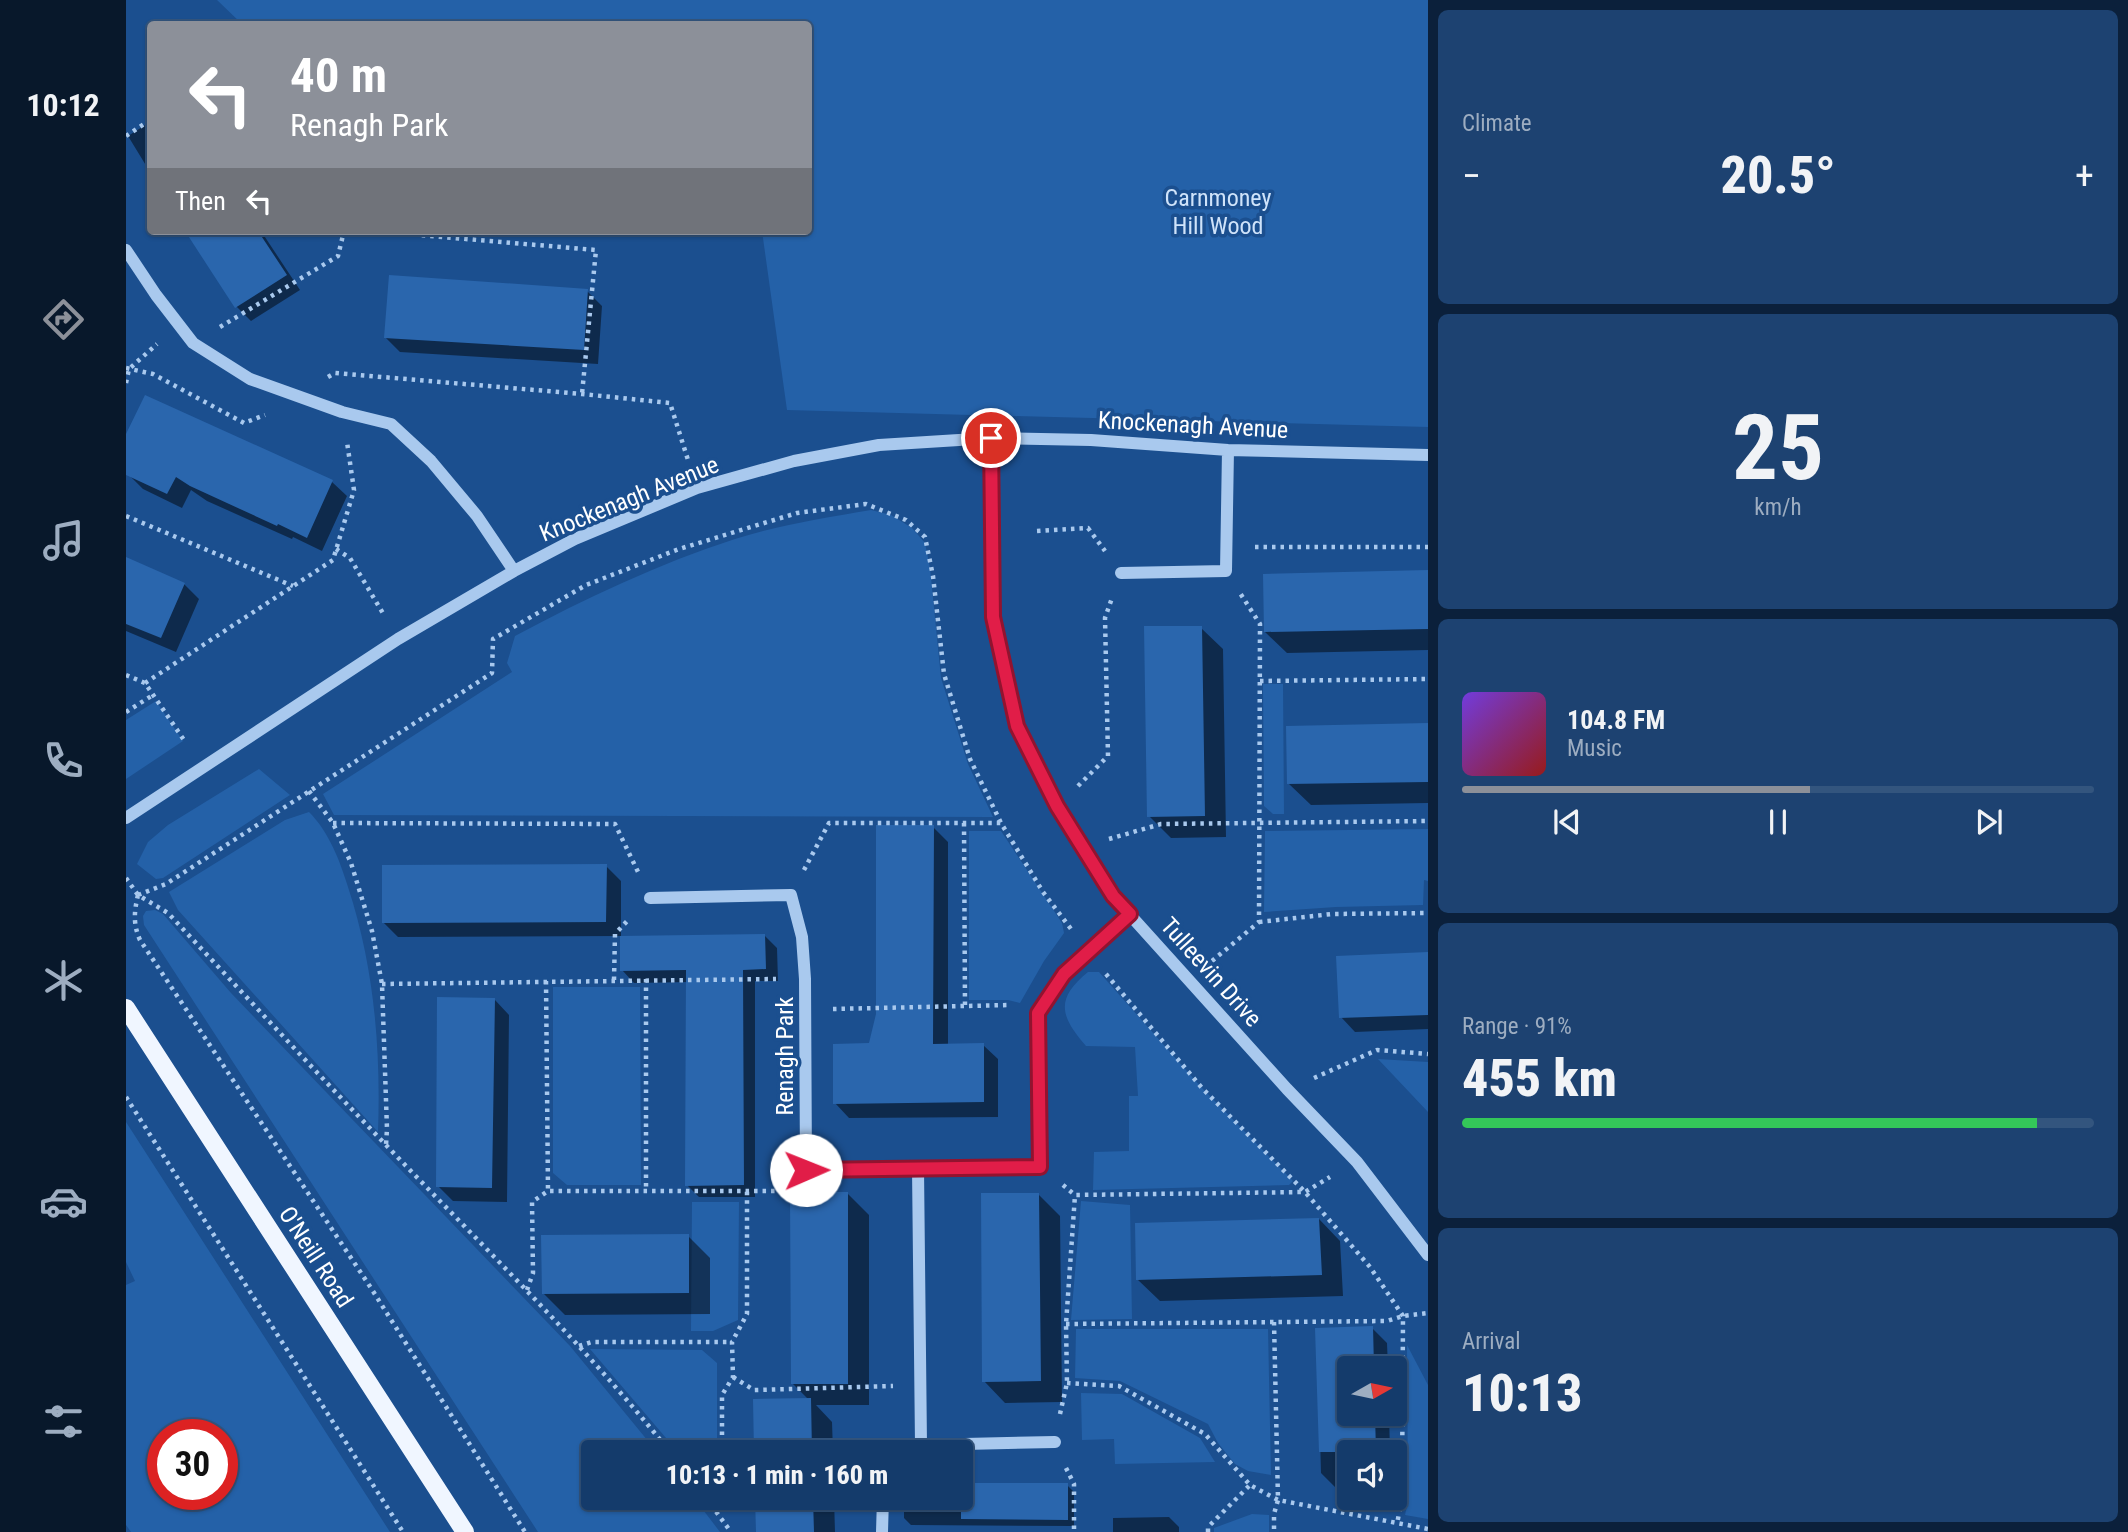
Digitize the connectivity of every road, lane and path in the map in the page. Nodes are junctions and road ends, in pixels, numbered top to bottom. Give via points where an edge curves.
1 (147, 122) edge
2 (126, 136) edge
3 (343, 235) edge
4 (418, 235) edge
5 (126, 250) edge
6 (182, 328) junction
7 (193, 343) junction
8 (127, 368) edge
9 (348, 374) dead end
10 (126, 383) edge
11 (582, 394) junction
12 (306, 399) junction
13 (342, 411) junction
14 (991, 438) junction
15 (1228, 450) junction
16 (1428, 455) edge
17 (697, 488) junction
18 (126, 516) edge
19 (1037, 531) dead end
20 (1227, 547) junction
21 (1428, 547) edge
22 (336, 549) junction
23 (514, 571) junction
24 (1226, 571) junction
25 (1121, 573) junction
26 (293, 586) junction
27 (398, 639) junction
28 (126, 675) edge
29 (1428, 678) edge
30 (1260, 681) junction
31 (145, 683) junction
32 (153, 695) junction
33 (126, 712) edge
34 (202, 767) junction
35 (309, 791) junction
36 (1057, 806) junction
37 (126, 818) edge
38 (1428, 821) edge
39 (332, 823) junction
40 (964, 823) junction
41 (1001, 823) junction
42 (1259, 823) junction
43 (1083, 847) junction
44 (126, 878) edge
45 (138, 895) junction
46 (791, 895) junction
47 (650, 898) junction
48 (1428, 913) edge
49 (1130, 914) junction
50 (1259, 922) junction
51 (1088, 952) junction
52 (646, 979) junction
53 (805, 979) junction
54 (614, 980) junction
55 (1189, 980) junction
56 (546, 981) junction
57 (382, 984) junction
58 (965, 1007) junction
59 (126, 1008) edge
60 (805, 1009) junction
61 (1038, 1013) junction
62 (1428, 1054) edge
63 (1287, 1089) junction
64 (126, 1097) edge
65 (386, 1145) junction
66 (1357, 1162) junction
67 (1040, 1167) junction
68 (918, 1168) junction
69 (806, 1170) junction
70 (646, 1190) junction
71 (548, 1191) junction
72 (747, 1191) junction
73 (1305, 1192) junction
74 (1075, 1195) junction
75 (1428, 1255) edge
76 (527, 1290) junction
77 (1428, 1313) edge
78 (1403, 1316) junction
79 (1274, 1322) junction
80 (1066, 1324) junction
81 (732, 1342) junction
82 (579, 1346) junction
83 (733, 1377) junction
84 (1067, 1383) junction
85 (920, 1385) junction
86 (660, 1440) edge
87 (722, 1440) edge
88 (921, 1440) edge
89 (1055, 1442) junction
90 (973, 1444) edge
91 (1250, 1485) junction
92 (1278, 1500) junction
93 (883, 1510) edge
94 (716, 1511) edge
95 (1397, 1524) junction
96 (1428, 1529) edge
97 (403, 1532) edge
98 (465, 1532) edge
99 (525, 1532) edge
100 (731, 1532) edge
101 (882, 1532) edge
102 (1074, 1532) edge
103 (1208, 1532) edge
104 (1274, 1532) edge

1 - 2 path
3 - 7 path via 338,256
4 - 11 path via 596,250
5 - 6 street
6 - 7 street
6 - 8 path
7 - 12 street via 250,379
8 - 10 path
8 - 12 path via 153,374 244,423
9 - 11 path
11 - 17 path via 670,403
12 - 13 street
13 - 22 path via 354,490
13 - 23 street via 391,424 469,507
14 - 15 street, Knockenagh Avenue
14 - 17 street, Knockenagh Avenue via 879,445 794,461
14 - 36 street, Tulleevin Drive via 993,617 1017,726
15 - 16 street, Knockenagh Avenue
15 - 20 street
17 - 23 street, Knockenagh Avenue via 575,539
18 - 26 path
19 - 25 path via 1088,528
20 - 21 path
20 - 24 street
22 - 26 path via 333,560
22 - 27 path via 350,558
23 - 27 street, Knockenagh Avenue
24 - 25 street
24 - 30 path via 1260,624
25 - 36 path via 1105,618 1108,756
26 - 31 path
27 - 34 street, Knockenagh Avenue
28 - 31 path
29 - 30 path
30 - 42 path
31 - 32 path
32 - 33 path
32 - 34 path
34 - 37 street, Knockenagh Avenue
35 - 39 path
35 - 41 path via 492,673 493,639 586,585 679,549 797,513 866,504 906,520 925,537 944,674 970,759
35 - 45 path via 166,884
36 - 43 street, Tulleevin Drive
38 - 42 path
39 - 47 path via 615,824
39 - 57 path via 351,863
40 - 41 path
40 - 46 path via 829,823
40 - 58 path
41 - 51 path via 1043,892
42 - 43 path via 1161,824
42 - 50 path
43 - 49 street, Tulleevin Drive via 1113,896
44 - 45 path
45 - 65 path via 168,914
45 - 99 path via 134,926 140,940
46 - 47 street
46 - 53 street, Renagh Park via 802,937
47 - 54 path via 615,934
48 - 50 path via 1332,914
49 - 51 street
49 - 55 street, Tulleevin Drive
50 - 55 path
51 - 61 street via 1064,974
51 - 73 path via 1202,1088
52 - 53 path
52 - 54 path
52 - 70 path
53 - 60 street, Renagh Park
54 - 56 path
55 - 63 street, Tulleevin Drive
56 - 57 path
56 - 71 path
57 - 65 path
58 - 60 path
58 - 61 path via 1011,1005
59 - 98 main road, O'Neill Road
60 - 69 street, Renagh Park
61 - 67 street
62 - 63 path via 1377,1050
63 - 66 street, Tulleevin Drive
64 - 97 path
65 - 76 path
66 - 73 path
66 - 75 street, Tulleevin Drive
67 - 68 street
67 - 74 path
68 - 69 street
68 - 85 street
69 - 72 path via 781,1191
70 - 71 path
70 - 72 path
71 - 76 path via 533,1202 533,1273
72 - 81 path via 747,1314
73 - 74 path
73 - 78 path via 1370,1268
74 - 80 path
76 - 82 path
77 - 78 path
78 - 79 path via 1387,1321
78 - 95 path via 1402,1498
79 - 80 path
79 - 92 path
80 - 84 path
81 - 82 path via 592,1342
81 - 83 path
82 - 86 path
83 - 85 path via 754,1390
83 - 87 path via 722,1395
84 - 89 path
84 - 91 path via 1119,1386 1205,1434
85 - 88 street
89 - 90 street
89 - 102 path via 1074,1484
91 - 92 path
91 - 103 path
92 - 95 path
92 - 104 path
93 - 101 street
94 - 100 path
95 - 96 path

